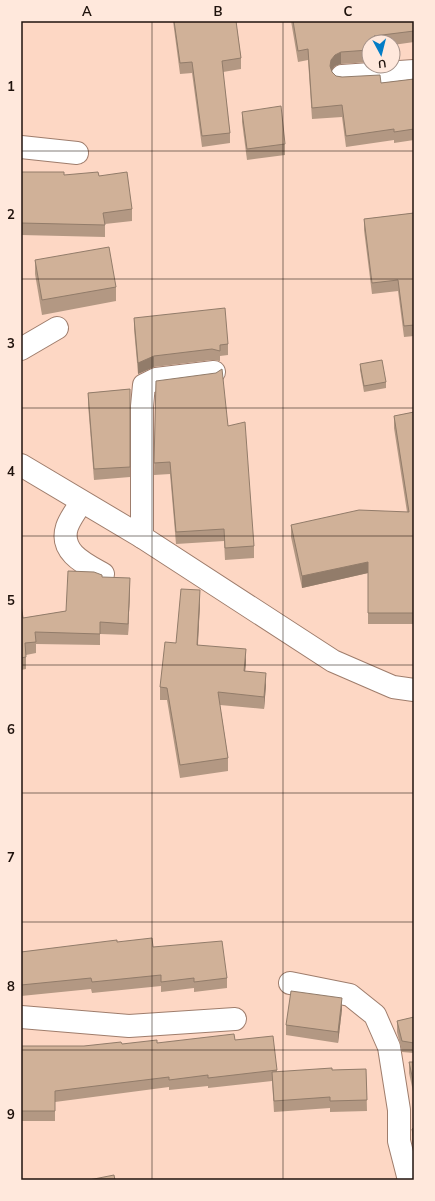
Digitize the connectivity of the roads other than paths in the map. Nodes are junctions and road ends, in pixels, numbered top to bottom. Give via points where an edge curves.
1 (414, 71) edge
2 (342, 76) edge
3 (21, 147) edge
4 (77, 153) dead end
5 (57, 328) dead end
6 (21, 350) edge
7 (214, 372) edge
8 (21, 466) edge
9 (77, 509) junction
10 (142, 537) junction
11 (103, 574) edge
12 (414, 690) edge
13 (290, 983) dead end
14 (21, 1017) edge
15 (235, 1019) dead end
16 (409, 1180) edge

1 - 2 street
3 - 4 street
5 - 6 street
7 - 10 street via 156,379 144,386
8 - 9 street
9 - 10 street
9 - 11 street via 66,536 67,545 79,561
10 - 12 street via 333,661 393,687
13 - 16 street via 350,995 375,1015 389,1048 399,1110 399,1141
14 - 15 street via 129,1026

